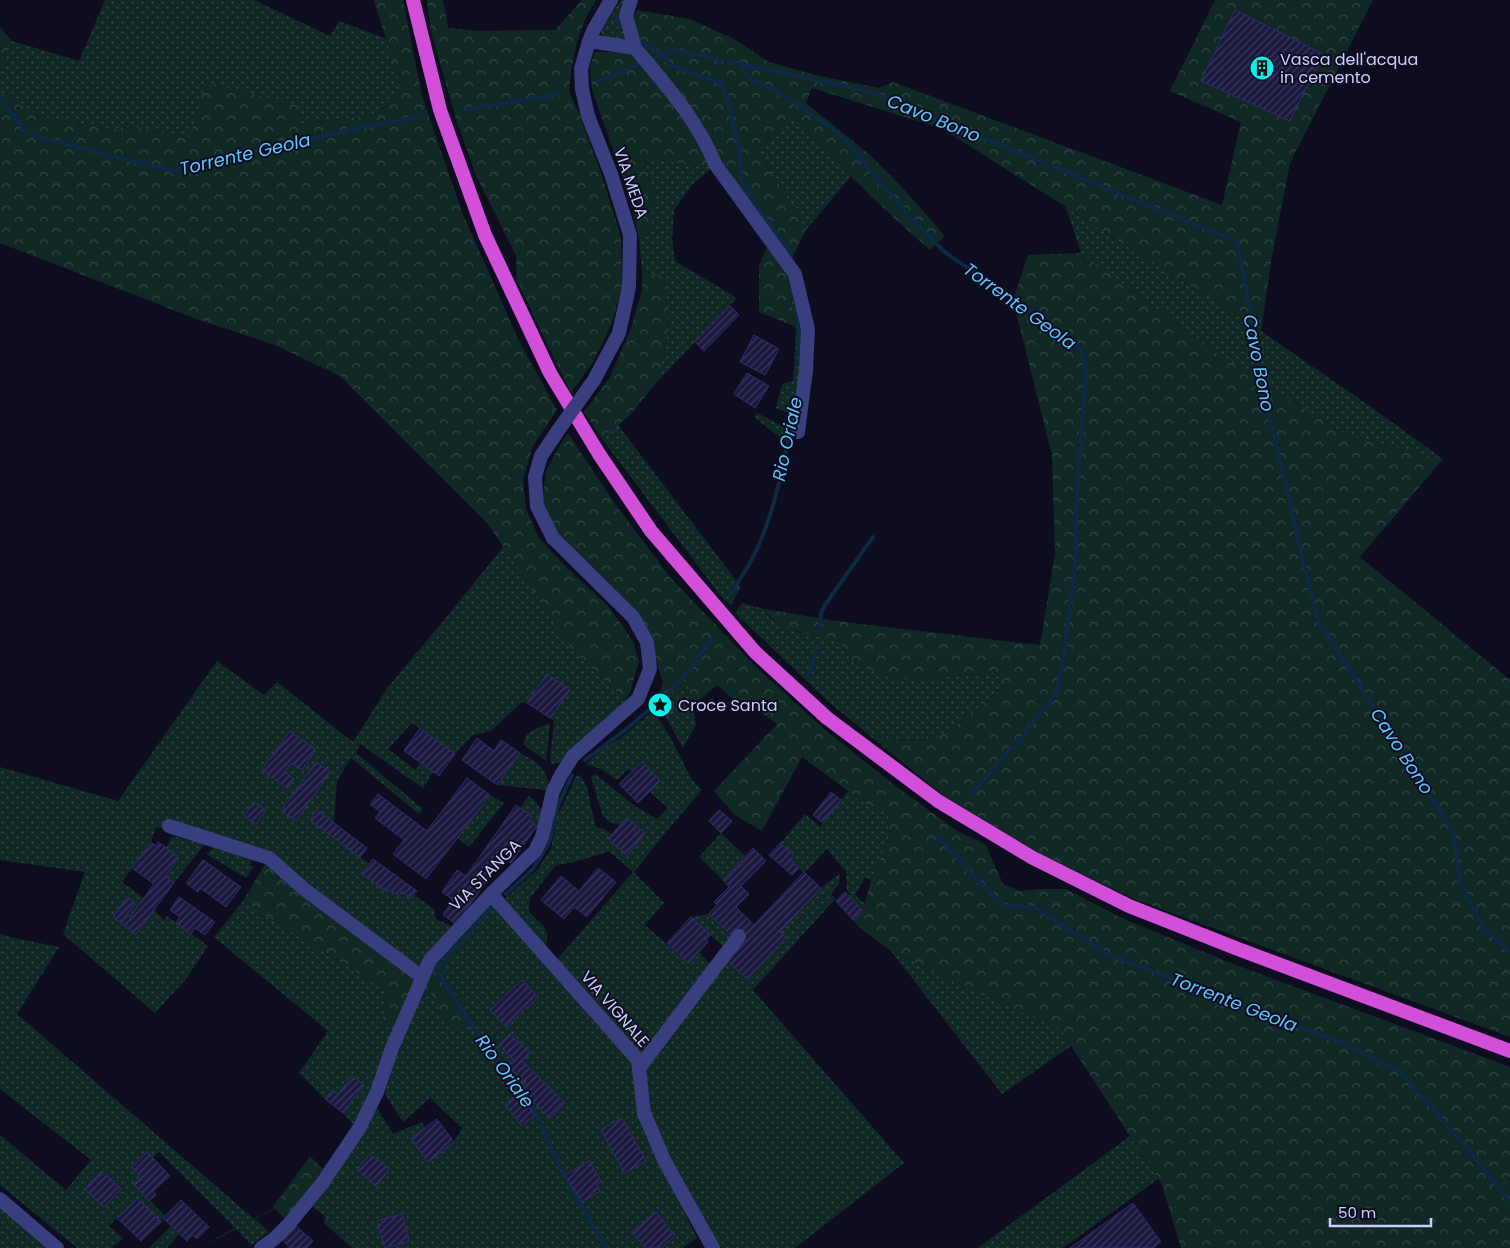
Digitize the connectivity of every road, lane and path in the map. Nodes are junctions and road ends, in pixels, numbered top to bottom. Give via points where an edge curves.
1 (413, 0) edge
2 (611, 0) edge
3 (631, 0) edge
4 (589, 41) junction
5 (638, 52) junction
6 (557, 432) joint
7 (798, 432) dead end
8 (169, 826) dead end
9 (491, 894) junction
10 (739, 936) dead end
11 (422, 977) junction
12 (1510, 1052) edge
13 (639, 1068) junction
14 (0, 1199) edge
15 (57, 1248) edge
16 (261, 1248) edge
17 (713, 1248) edge

1 - 12 highway via 440,110 485,236 550,373 651,531 755,652 827,718 938,801 1033,858 1129,906
2 - 4 street, VIA MEDA
3 - 5 street via 626,16
4 - 5 street
4 - 6 street, VIA MEDA, bridge via 581,69 582,89 588,116 630,235 629,287 619,333 594,380
5 - 7 street via 688,113 715,164 796,274 808,329
6 - 9 street, VIA STANGA via 541,456 535,477 537,506 553,538 633,616 647,642 650,669 638,699 573,756 553,791 542,837 535,851
8 - 11 street via 269,858 304,889
9 - 11 street, VIA STANGA via 430,960
9 - 13 street, VIA VIGNALE via 638,1060
10 - 13 street
11 - 16 street, VIA STANGA via 360,1127 323,1182 289,1224
13 - 17 street, VIA VIGNALE via 644,1113 664,1160
14 - 15 street

